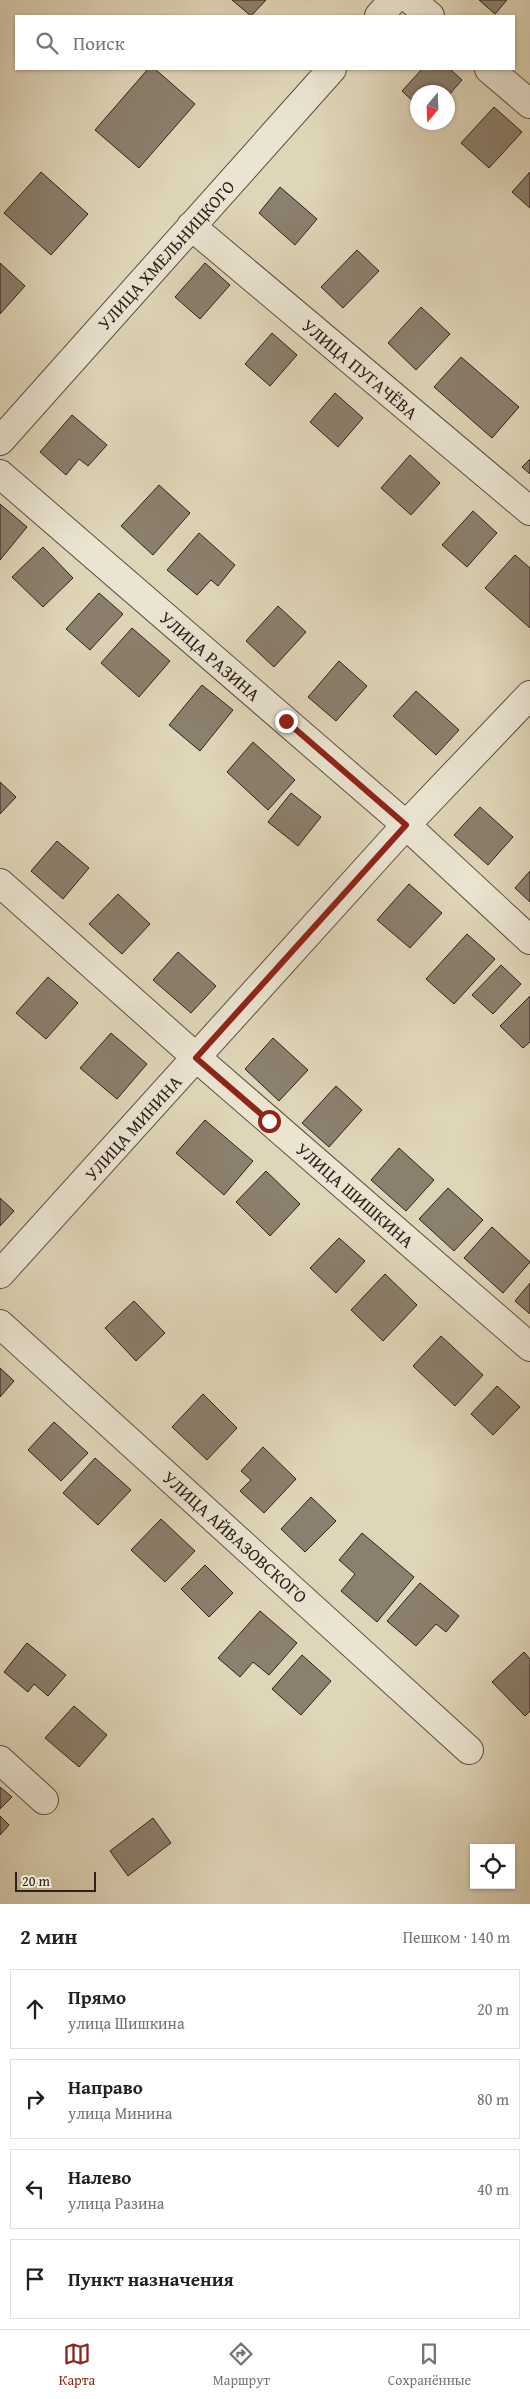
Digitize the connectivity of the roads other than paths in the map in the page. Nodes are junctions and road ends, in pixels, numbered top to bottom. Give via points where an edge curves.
1 (393, 0) edge
2 (411, 0) edge
3 (380, 15) edge
4 (429, 15) edge
5 (331, 70) edge
6 (490, 70) edge
7 (530, 104) edge
8 (191, 226) junction
9 (0, 441) edge
10 (0, 474) edge
11 (530, 512) edge
12 (530, 695) edge
13 (406, 825) junction
14 (0, 883) edge
15 (530, 940) edge
16 (196, 1058) junction
17 (0, 1274) edge
18 (0, 1324) edge
19 (530, 1348) edge
20 (469, 1750) dead end
21 (0, 1760) edge
22 (44, 1800) dead end

1 - 3 street
2 - 4 street
5 - 8 street, УЛИЦА ХМЕЛЬНИЦКОГО
6 - 7 street
8 - 9 street, УЛИЦА ХМЕЛЬНИЦКОГО
8 - 11 street, УЛИЦА ПУГАЧЁВА
10 - 13 street, УЛИЦА РАЗИНА
12 - 13 street, УЛИЦА МИНИНА
13 - 15 street, УЛИЦА РАЗИНА
13 - 16 street, УЛИЦА МИНИНА
14 - 16 street, УЛИЦА ШИШКИНА
16 - 17 street, УЛИЦА МИНИНА
16 - 19 street, УЛИЦА ШИШКИНА
18 - 20 street, УЛИЦА АЙВАЗОВСКОГО
21 - 22 street

